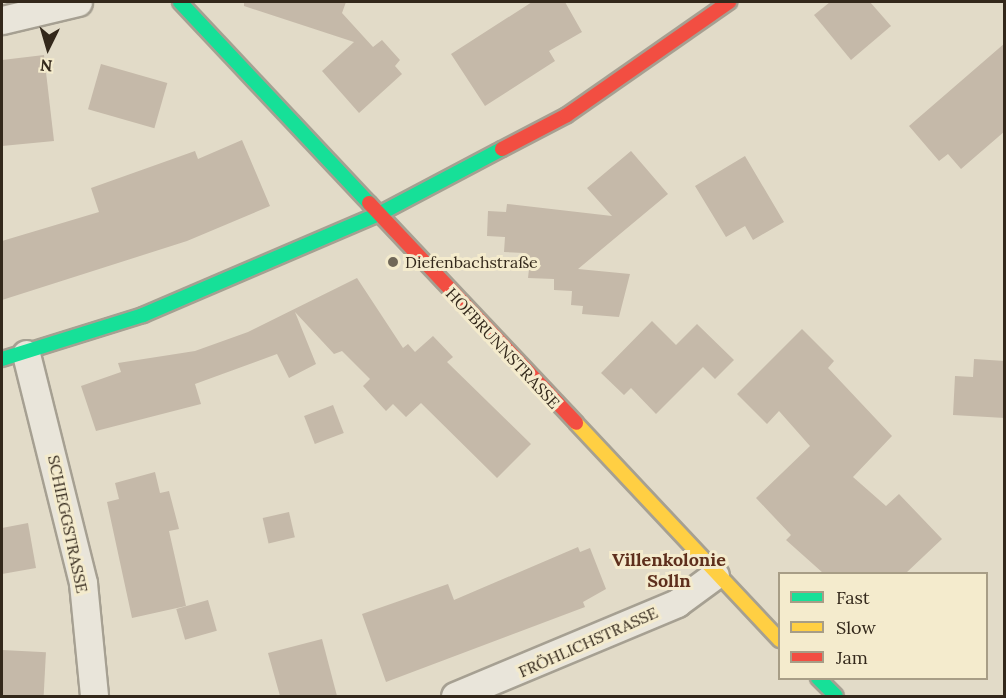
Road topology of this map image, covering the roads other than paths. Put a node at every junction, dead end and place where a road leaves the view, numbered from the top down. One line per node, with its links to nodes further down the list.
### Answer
1 (78, 2): 4 (street)
2 (180, 2): 5 (street, HOFBRUNNSTRASSE)
3 (729, 2): 5 (street)
4 (2, 20)
5 (379, 214): 6 (street); 7 (street, HOFBRUNNSTRASSE)
6 (14, 357): 10 (street, SCHIEGGSTRASSE)
7 (715, 575): 8 (street, HOFBRUNNSTRASSE); 11 (street, FRÖHLICHSTRASSE)
8 (778, 638)
9 (820, 680): 12 (street)
10 (94, 696)
11 (455, 696)
12 (836, 696)

